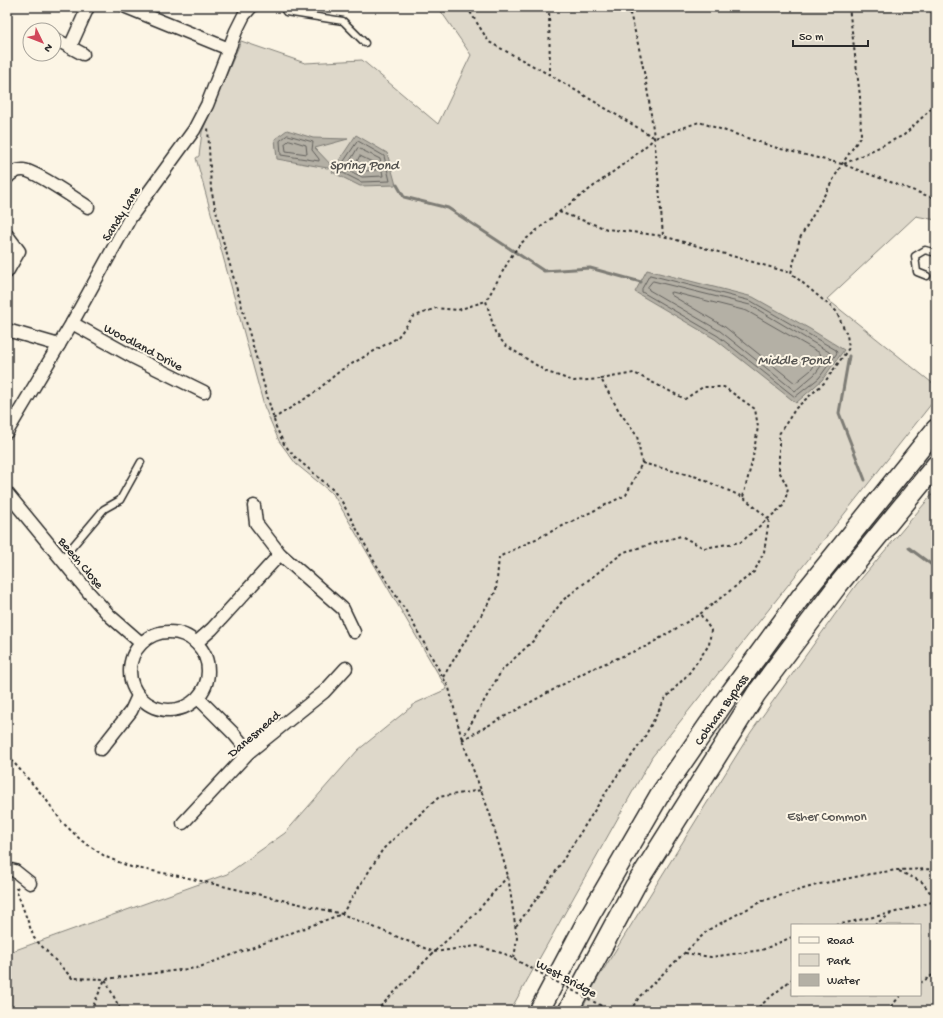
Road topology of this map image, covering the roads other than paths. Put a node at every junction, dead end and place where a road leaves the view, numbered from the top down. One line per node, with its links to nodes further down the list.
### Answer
1 (88, 7): 7 (street)
2 (126, 7): 8 (street)
3 (251, 7): 8 (street, Sandy Lane)
4 (283, 7): 6 (lane)
5 (62, 42): 7 (street)
6 (365, 43)
7 (70, 46): 9 (street)
8 (229, 49): 16 (street, Sandy Lane)
9 (83, 54)
10 (7, 178): 11 (street)
11 (88, 207)
12 (7, 235): 14 (street)
13 (936, 253): 15 (lane)
14 (7, 272)
15 (927, 276)
16 (72, 323): 18 (street, Sandy Lane); 19 (street, Woodland Drive)
17 (7, 330): 18 (street)
18 (59, 346): 21 (street, Sandy Lane)
19 (204, 392)
20 (936, 429): 39 (highway, Cobham Bypass)
21 (7, 432)
22 (141, 462): 27 (lane)
23 (936, 465): 40 (highway, Cobham Bypass)
24 (7, 493): 27 (street, Beech Close)
25 (254, 506): 26 (street)
26 (280, 554): 28 (street); 30 (street)
27 (62, 559): 29 (street, Beech Close)
28 (354, 632)
29 (141, 643): 30 (street); 32 (street)
30 (196, 643): 33 (street)
31 (346, 668): 35 (street, Danesmead)
32 (138, 696): 33 (street); 34 (street)
33 (198, 698): 35 (street)
34 (101, 748)
35 (249, 752): 36 (street, Danesmead)
36 (183, 823)
37 (7, 869): 38 (street)
38 (25, 875)
39 (539, 1011)
40 (568, 1011)

